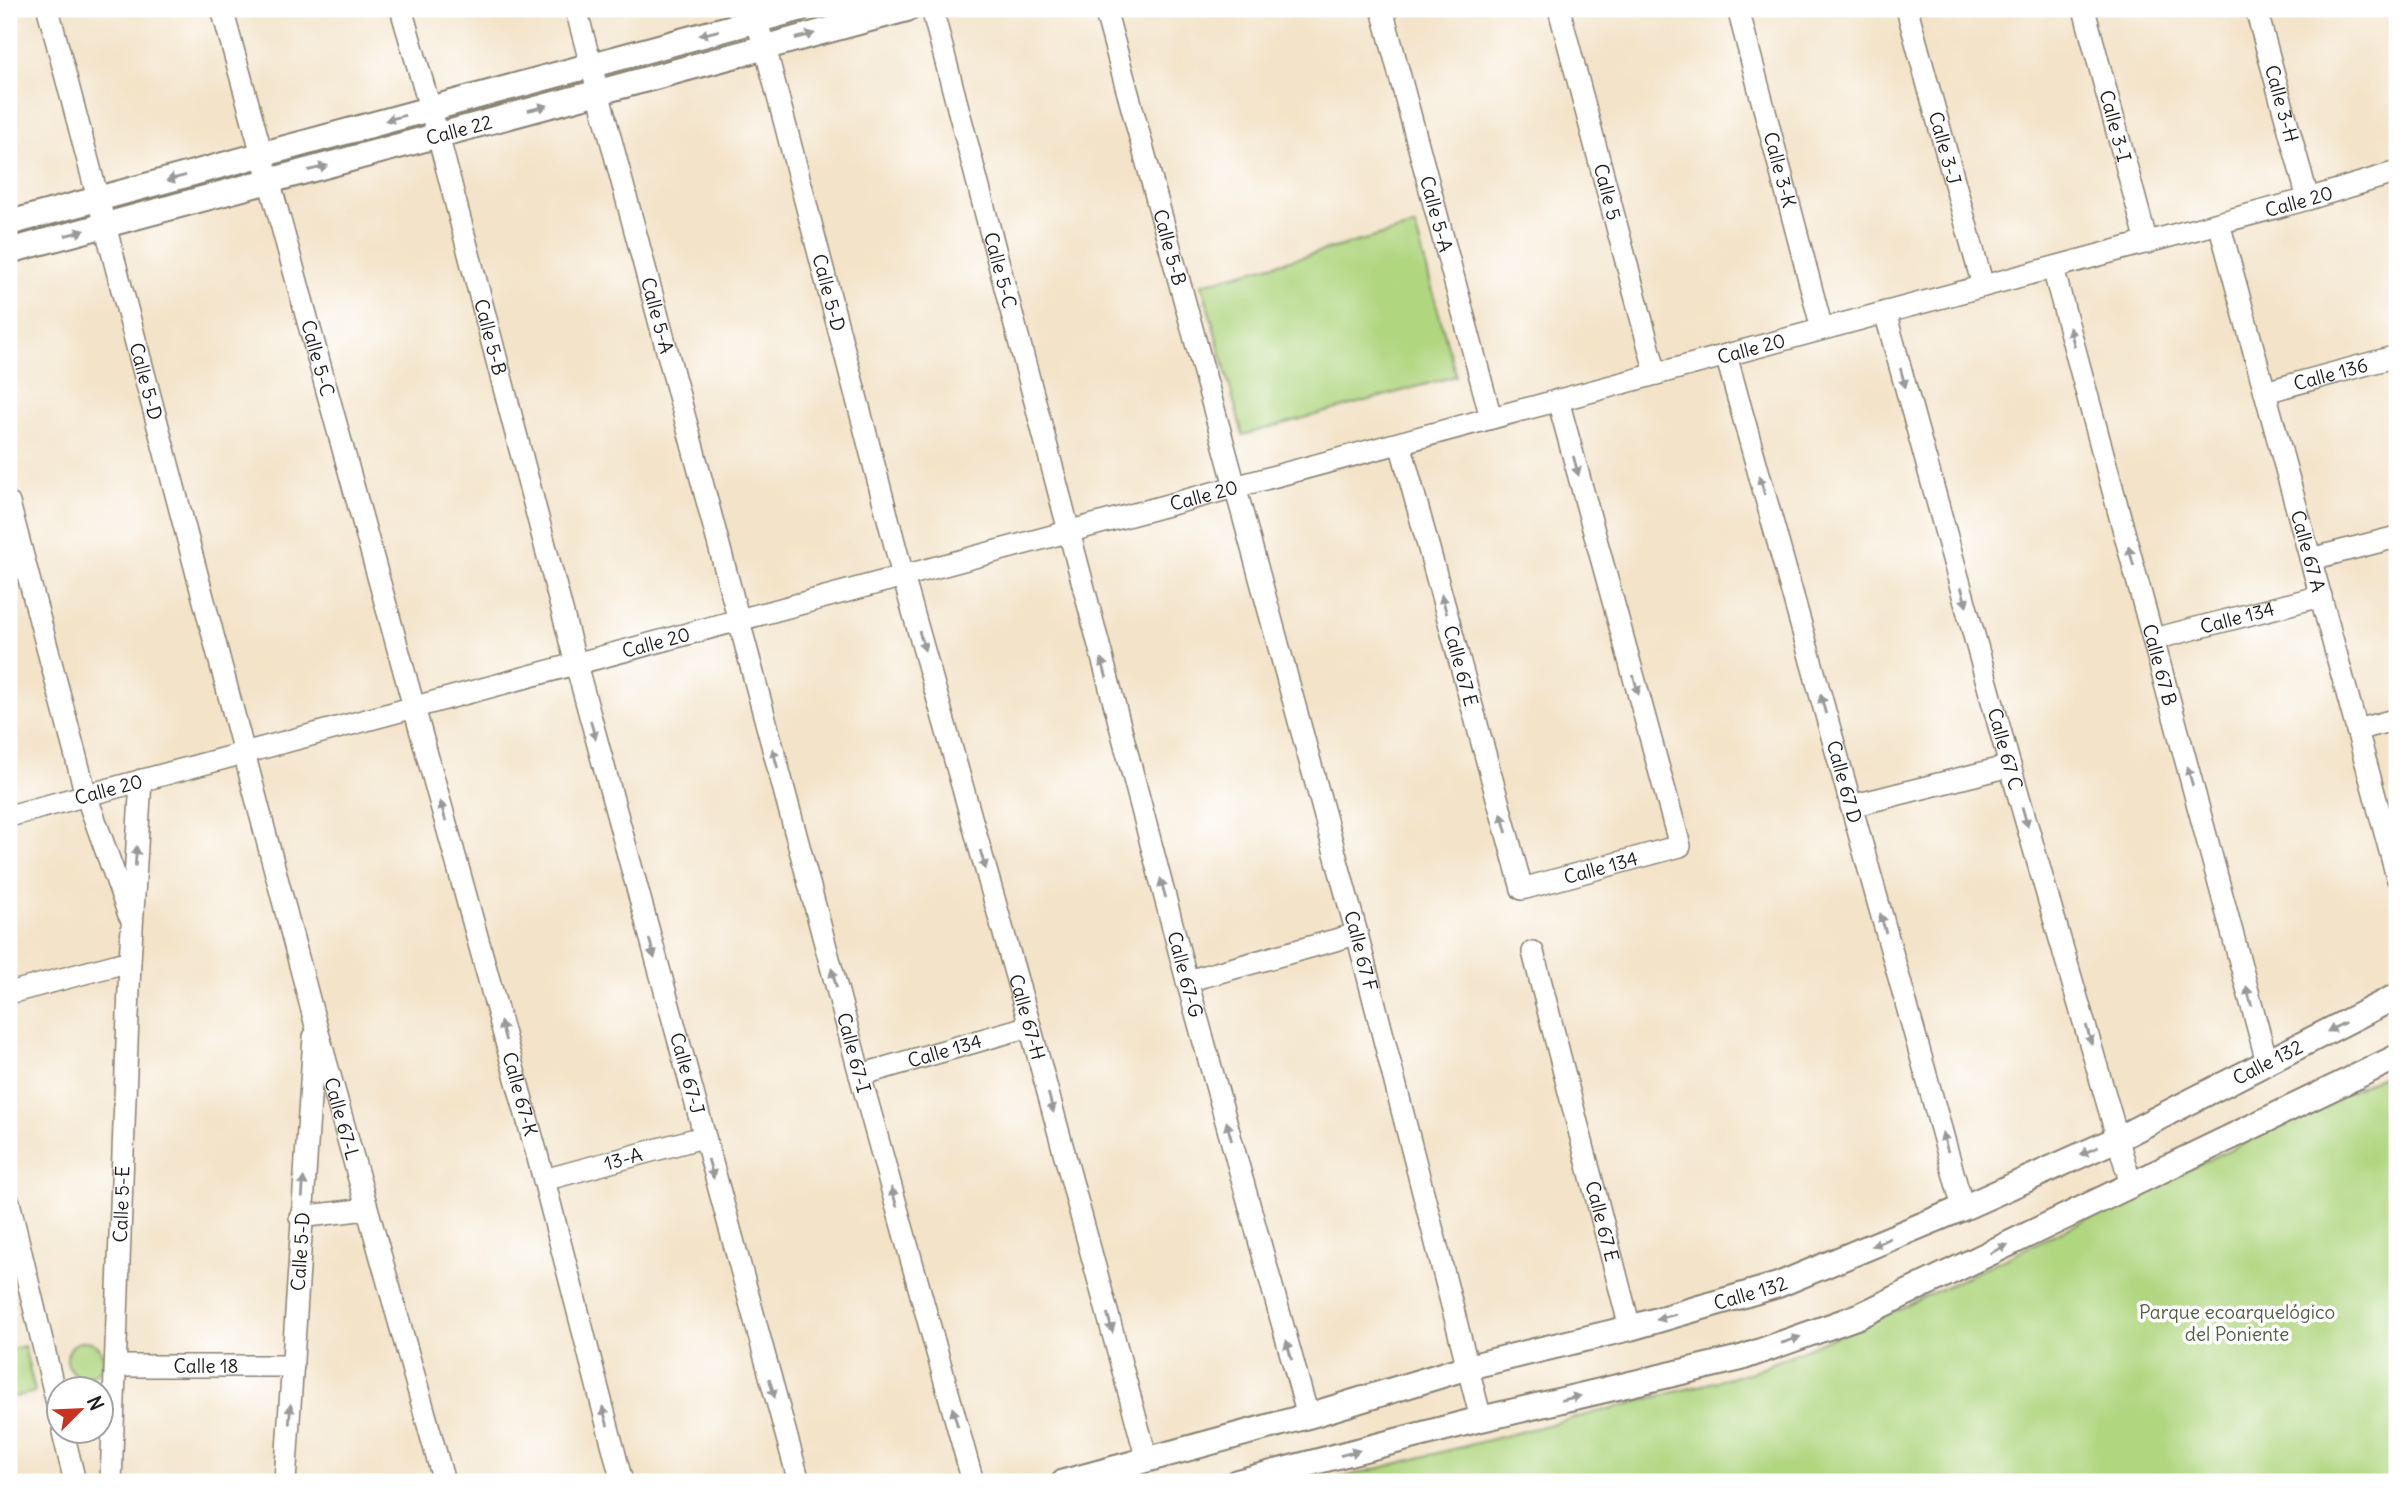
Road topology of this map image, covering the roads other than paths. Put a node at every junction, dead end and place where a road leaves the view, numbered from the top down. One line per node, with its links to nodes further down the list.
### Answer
1 (48, 9): 24 (street, Calle 5-D)
2 (222, 9): 21 (street, Calle 5-C)
3 (401, 9): 19 (street, Calle 5-B)
4 (576, 9): 17 (street, Calle 5-A)
5 (799, 9): 15 (street, Calle 22)
6 (907, 9): 16 (street, Calle 22, one-way to 6)
7 (932, 9): 44 (street, Calle 5-C)
8 (1105, 9): 42 (street, Calle 5-B)
9 (1382, 9): 40 (street, Calle 5-A)
10 (1559, 9): 37 (street, Calle 5)
11 (1738, 9): 34 (street, Calle 3-K)
12 (1908, 9): 32 (street, Calle 3-J)
13 (2084, 9): 29 (street, Calle 3-I)
14 (2256, 9): 25 (street, Calle 3-H)
15 (754, 15): 16 (street, Calle 5-D); 17 (street, Calle 22, one-way to 17)
16 (765, 47): 18 (street, Calle 22); 47 (street, Calle 5-D)
17 (592, 65): 18 (street, Calle 5-A); 19 (street, Calle 22)
18 (600, 92): 20 (street, Calle 22, one-way to 18); 49 (street, Calle 5-A)
19 (430, 109): 20 (street, Calle 5-B); 21 (street, Calle 22, one-way to 21)
20 (438, 135): 23 (street, Calle 22, one-way to 20); 51 (street, Calle 5-B)
21 (262, 155): 23 (street, Calle 5-C); 24 (street, Calle 22, one-way to 24)
22 (2397, 172): 25 (street, Calle 20)
23 (270, 180): 28 (street, Calle 22); 52 (street, Calle 5-C)
24 (99, 199): 26 (street, Calle 22); 28 (street, Calle 5-D)
25 (2308, 199): 27 (street, Calle 20)
26 (9, 223)
27 (2219, 223): 29 (street, Calle 20); 38 (street, Calle 67 A)
28 (106, 225): 30 (street, Calle 22, one-way to 28); 55 (street, Calle 5-D)
29 (2147, 243): 31 (street, Calle 20)
30 (9, 251)
31 (2053, 268): 32 (street, Calle 20); 50 (street, Calle 67 B, one-way to 31)
32 (1983, 286): 33 (street, Calle 20)
33 (1885, 312): 34 (street, Calle 20); 56 (street, Calle 67 C, one-way to 56)
34 (1822, 329): 35 (street, Calle 20)
35 (1726, 355): 37 (street, Calle 20); 59 (street, Calle 67 D, one-way to 35)
36 (2397, 356): 38 (street, Calle 136)
37 (1656, 374): 39 (street, Calle 20)
38 (2265, 392): 46 (street, Calle 67 A)
39 (1558, 400): 40 (street, Calle 20); 62 (street, Calle 134, one-way to 62)
40 (1491, 418): 41 (street, Calle 20)
41 (1400, 443): 42 (street, Calle 20); 62 (street, Calle 67 E, one-way to 41)
42 (1233, 487): 44 (street, Calle 20); 64 (street, Calle 67 F)
43 (9, 503): 58 (street, Calle 5-E)
44 (1069, 531): 47 (street, Calle 20); 67 (street, Calle 67-G, one-way to 44)
45 (2397, 537): 46 (street)
46 (2311, 559): 48 (street, Calle 67 A)
47 (903, 576): 49 (street, Calle 20); 71 (street, Calle 67-H, one-way to 71)
48 (2320, 596): 50 (street, Calle 134); 54 (street, Calle 67 A)
49 (739, 620): 51 (street, Calle 20); 74 (street, Calle 67-I, one-way to 49)
50 (2154, 639): 73 (street, Calle 67 B, one-way to 50)
51 (576, 664): 52 (street, Calle 20); 75 (street, Calle 67-J, one-way to 75)
52 (415, 707): 55 (street, Calle 20); 77 (street, Calle 67-K, one-way to 52)
53 (2397, 719): 54 (street)
54 (2357, 730): 61 (street, Calle 67 A)
55 (243, 753): 57 (street, Calle 20); 70 (street, Calle 67-L)
56 (2010, 766): 59 (street); 76 (street, Calle 67 C, one-way to 76)
57 (141, 780): 58 (street, Calle 20); 63 (street, Calle 5-E, one-way to 57)
58 (86, 795): 60 (street, Calle 20); 63 (street, Calle 5-E)
59 (1851, 806): 80 (street, Calle 67 D, one-way to 59)
60 (9, 816)
61 (2397, 877)
62 (1522, 889)
63 (132, 924): 66 (street, Calle 5-E)
64 (1357, 934): 67 (street); 86 (street, Calle 67 F)
65 (1533, 952): 83 (street, Calle 67 E)
66 (130, 961): 68 (street); 84 (street, Calle 5-E)
67 (1187, 981): 88 (street, Calle 67-G, one-way to 67)
68 (9, 993)
69 (2397, 996): 73 (street, Calle 132, one-way to 73)
70 (315, 1022): 81 (street, Calle 67-L); 82 (street, Calle 5-D, one-way to 70)
71 (1030, 1026): 74 (street, Calle 134); 91 (street, Calle 67-H, one-way to 91)
72 (2397, 1057): 78 (street)
73 (2267, 1062): 76 (street, Calle 132)
74 (860, 1075): 98 (street, Calle 67-I, one-way to 74)
75 (702, 1137): 77 (street, 13-A); 97 (street, Calle 67-J, one-way to 97)
76 (2119, 1138): 78 (street, Calle 67 C); 80 (street, Calle 132, one-way to 80)
77 (544, 1180): 96 (street, Calle 67-K, one-way to 77)
78 (2131, 1185): 89 (street, one-way to 78)
79 (9, 1202): 87 (street)
80 (1963, 1208): 83 (street, Calle 132, one-way to 83)
81 (367, 1209): 82 (street); 95 (street, Calle 67-L)
82 (300, 1217): 85 (street, Calle 5-D)
83 (1630, 1328): 86 (street, Calle 132)
84 (118, 1366): 85 (street, Calle 18); 93 (street, Calle 5-E)
85 (293, 1366): 94 (street, Calle 5-D, one-way to 85)
86 (1468, 1367): 88 (street, Calle 132); 89 (street, Calle 67 F)
87 (50, 1376)
88 (1308, 1416): 91 (street, Calle 132)
89 (1481, 1419): 100 (street, one-way to 89)
90 (66, 1446): 92 (street)
91 (1147, 1461): 99 (street, Calle 132)
92 (75, 1482)
93 (111, 1482)
94 (285, 1482)
95 (444, 1482)
96 (622, 1482)
97 (799, 1482)
98 (973, 1482)
99 (1064, 1482)
100 (1237, 1482)

